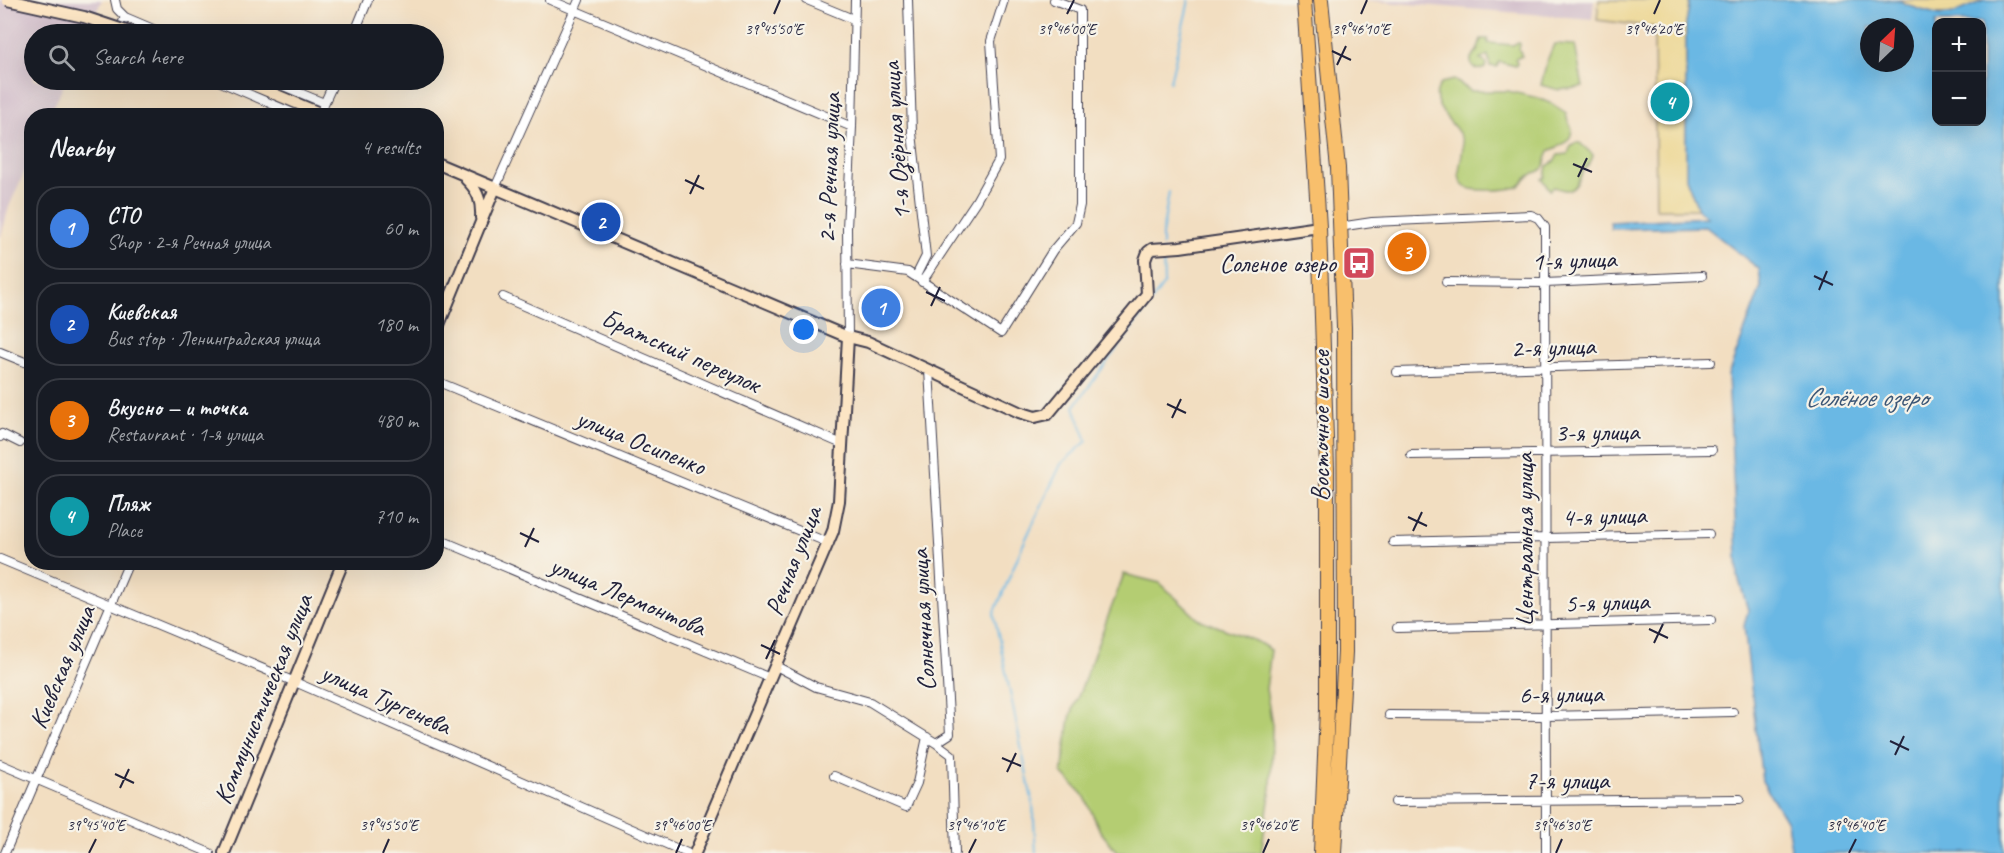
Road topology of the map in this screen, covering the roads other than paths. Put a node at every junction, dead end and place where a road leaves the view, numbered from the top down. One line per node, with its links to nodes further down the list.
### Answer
1 (7, 0): 16 (street, bridge)
2 (115, 0): 14 (street)
3 (368, 0): 19 (street)
4 (550, 0): 13 (street)
5 (579, 0): 13 (street)
6 (807, 0): 15 (street)
7 (855, 0): 15 (street, 2-я Речная улица)
8 (908, 0): 37 (street, 1-я Озёрная улица)
9 (1004, 0): 37 (street)
10 (1054, 0): 37 (street)
11 (1304, 0): 33 (highway, Восточное шоссе)
12 (1321, 0): 34 (highway, Восточное шоссе)
13 (574, 10): 28 (street); 31 (street)
14 (125, 17): 17 (street); 18 (street)
15 (854, 20): 28 (street, 2-я Речная улица)
16 (105, 24)
17 (122, 24)
18 (141, 24)
19 (358, 24)
20 (244, 90): 24 (street)
21 (261, 90): 25 (street)
22 (286, 90): 26 (street)
23 (331, 90): 27 (street)
24 (295, 108)
25 (297, 108)
26 (316, 108)
27 (324, 108)
28 (852, 127): 35 (street, 2-я Речная улица)
29 (444, 166): 30 (street)
30 (459, 172): 31 (street); 32 (street)
31 (495, 188): 32 (street); 42 (street)
32 (480, 226): 41 (street)
33 (1319, 227): 47 (street); 56 (highway, Восточное шоссе)
34 (1339, 227): 39 (street, Центральная улица); 57 (highway, Восточное шоссе)
35 (847, 264): 37 (street); 42 (street, 2-я Речная улица)
36 (1702, 276): 39 (street, 1-я улица)
37 (919, 279)
38 (1446, 282): 39 (street, 1-я улица)
39 (1545, 283): 46 (street, Центральная улица)
40 (503, 297): 52 (street, Братский переулок)
41 (444, 313)
42 (848, 337): 47 (street); 52 (street, Речная улица)
43 (0, 352): 44 (street)
44 (24, 362)
45 (1711, 362): 46 (street, 2-я улица)
46 (1545, 368): 48 (street, 2-я улица); 54 (street, Центральная улица)
47 (929, 370): 79 (street, Солнечная улица)
48 (1397, 372)
49 (444, 384): 62 (street, улица Осипенко)
50 (0, 437): 51 (street)
51 (20, 443)
52 (842, 444): 62 (street, Речная улица)
53 (1712, 450): 54 (street, 3-я улица)
54 (1545, 454): 55 (street, 3-я улица); 59 (street, Центральная улица)
55 (1411, 455)
56 (1327, 468): 57 (highway); 92 (highway, Восточное шоссе)
57 (1344, 505): 93 (highway, Восточное шоссе)
58 (1709, 534): 59 (street, 4-я улица)
59 (1545, 539): 61 (street, 4-я улица); 70 (street, Центральная улица)
60 (444, 541): 73 (street, улица Лермонтова)
61 (1393, 542)
62 (829, 543): 72 (street, Речная улица)
63 (0, 559): 64 (street, улица Тургенева)
64 (24, 569)
65 (27, 570): 68 (street, улица Тургенева)
66 (126, 570): 68 (street, Киевская улица)
67 (340, 570): 74 (street, Коммунистическая улица)
68 (111, 605): 74 (street, улица Тургенева); 82 (street, Киевская улица)
69 (1711, 620): 70 (street, 5-я улица)
70 (1545, 625): 71 (street, 5-я улица); 77 (street, Центральная улица)
71 (1396, 628)
72 (776, 666): 73 (street, Речная улица); 78 (street)
73 (770, 678): 90 (street, Речная улица)
74 (295, 682): 88 (street, Коммунистическая улица); 89 (street, улица Тургенева)
75 (1733, 712): 77 (street, 6-я улица)
76 (1389, 715): 77 (street, 6-я улица)
77 (1546, 716): 84 (street, Центральная улица)
78 (927, 737): 79 (street); 81 (street)
79 (936, 743): 91 (street)
80 (0, 764): 82 (street)
81 (834, 776)
82 (37, 780): 86 (street, Киевская улица); 87 (street)
83 (1740, 799): 84 (street, 7-я улица)
84 (1546, 801): 85 (street, 7-я улица); 94 (street, Центральная улица)
85 (1395, 802)
86 (5, 853)
87 (210, 853)
88 (224, 853)
89 (687, 853)
90 (695, 853)
91 (955, 853)
92 (1321, 853)
93 (1334, 853)
94 (1546, 853)

